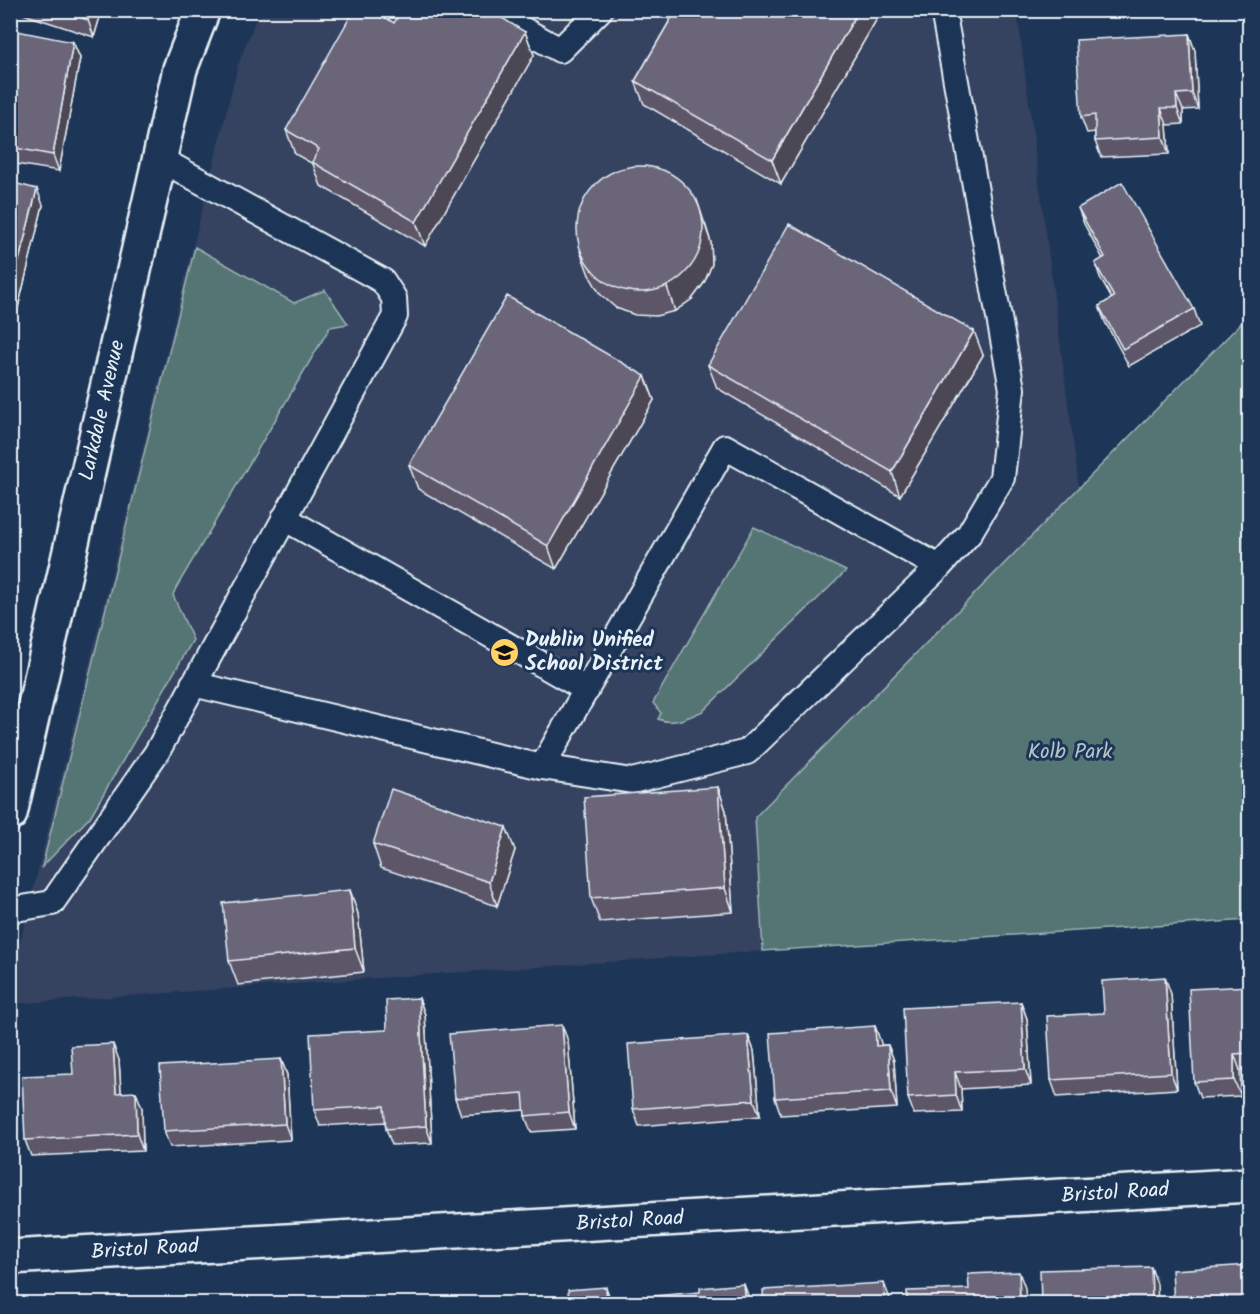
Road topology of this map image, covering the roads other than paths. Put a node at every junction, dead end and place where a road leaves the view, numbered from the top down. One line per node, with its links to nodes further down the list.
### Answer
1 (203, 10): 5 (street, Larkdale Avenue)
2 (488, 10): 3 (lane)
3 (600, 10)
4 (942, 10): 7 (lane)
5 (160, 159): 6 (lane); 11 (street, Larkdale Avenue)
6 (284, 518): 8 (lane); 9 (lane)
7 (939, 567): 9 (lane); 10 (lane)
8 (194, 684): 10 (lane); 12 (lane)
9 (587, 690): 10 (lane)
10 (542, 768)
11 (10, 814)
12 (10, 910)
13 (1250, 1185): 14 (street, Bristol Road)
14 (10, 1257)

